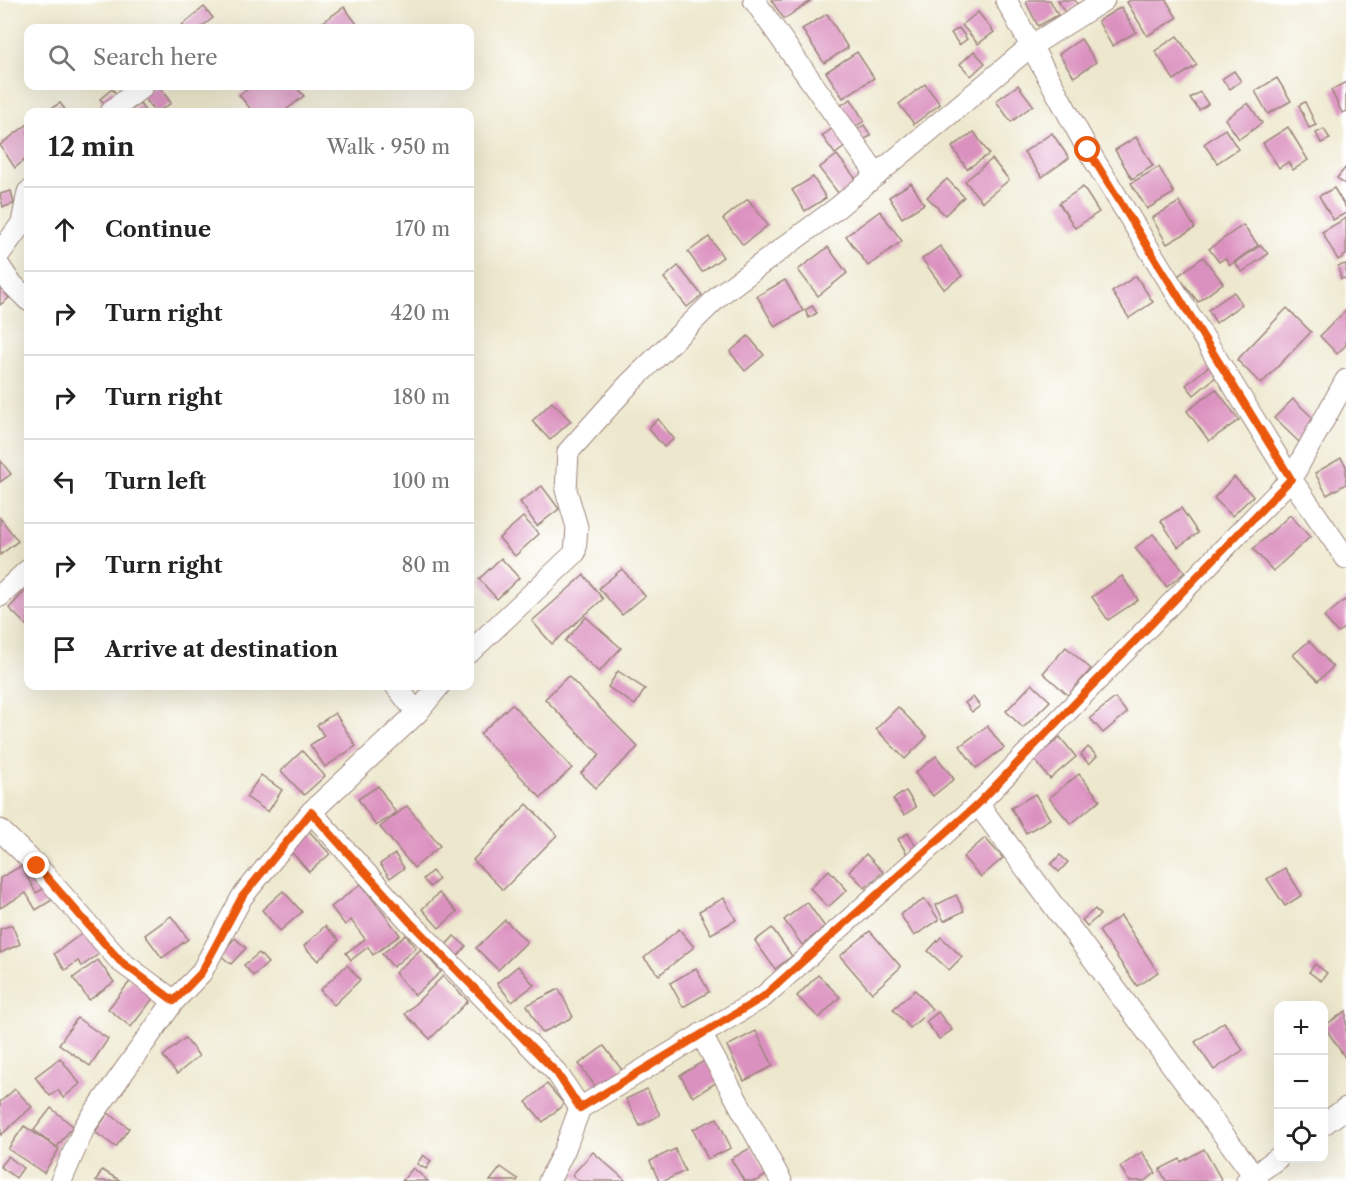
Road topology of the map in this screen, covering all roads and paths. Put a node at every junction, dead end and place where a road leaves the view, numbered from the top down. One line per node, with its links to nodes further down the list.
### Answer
1 (754, 0): 7 (street)
2 (1006, 0): 4 (street)
3 (1104, 0): 4 (street)
4 (1031, 46): 7 (street); 13 (street)
5 (138, 90): 6 (street)
6 (116, 108)
7 (877, 175): 17 (street)
8 (24, 213): 9 (street)
9 (0, 253)
10 (0, 267): 11 (street)
11 (24, 296)
12 (1346, 380): 13 (street)
13 (1291, 479): 14 (street); 21 (street)
14 (1346, 558)
15 (24, 574): 16 (street)
16 (0, 596)
17 (474, 648)
18 (399, 690): 20 (street)
19 (436, 690): 20 (street)
20 (417, 713): 22 (street)
21 (978, 804): 25 (street); 30 (street)
22 (311, 812): 24 (street); 26 (street)
23 (0, 830): 24 (street)
24 (174, 1001): 31 (street)
25 (701, 1034): 26 (street); 33 (street)
26 (580, 1108): 32 (street)
27 (1346, 1108): 28 (street)
28 (1328, 1121)
29 (1274, 1161): 30 (street)
30 (1253, 1179)
31 (61, 1181)
32 (549, 1181)
33 (781, 1181)

